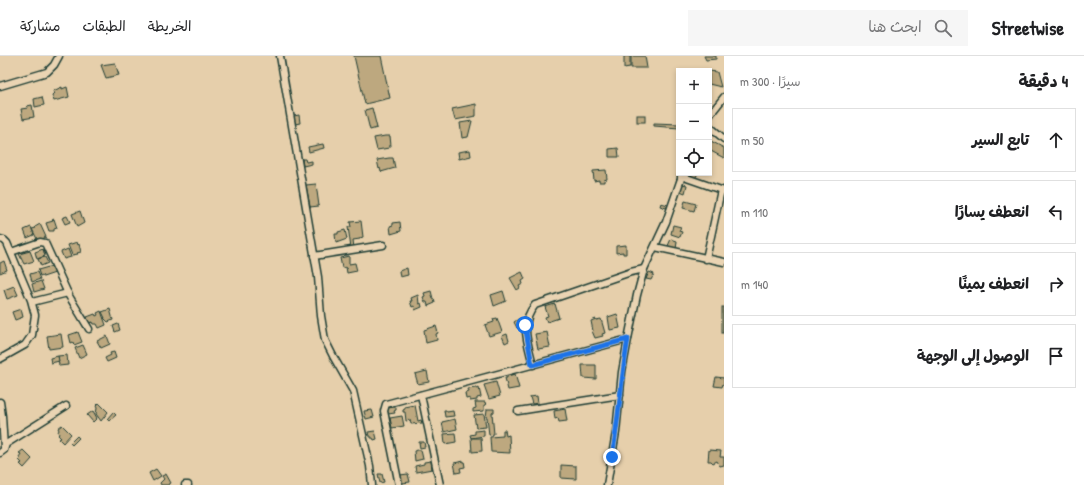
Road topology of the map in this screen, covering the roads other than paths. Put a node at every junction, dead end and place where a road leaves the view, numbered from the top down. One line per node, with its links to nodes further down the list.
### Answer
1 (59, 56): 4 (street)
2 (280, 56): 16 (street)
3 (0, 79): 4 (street)
4 (1, 86)
5 (724, 97): 6 (street)
6 (712, 112)
7 (712, 129): 8 (street)
8 (724, 139)
9 (682, 176): 14 (street)
10 (685, 176): 11 (street)
11 (722, 190): 17 (street)
12 (0, 239): 15 (street)
13 (383, 245): 16 (street)
14 (655, 247): 17 (street); 19 (street)
15 (11, 252): 20 (street); 21 (street)
16 (314, 256): 32 (street)
17 (706, 259): 18 (street)
18 (724, 262)
19 (644, 269): 23 (street); 25 (street)
20 (68, 293): 21 (street); 22 (street)
21 (32, 302): 24 (street)
22 (89, 329)
23 (628, 339): 25 (street); 27 (street)
24 (0, 359)
25 (532, 365): 26 (street)
26 (421, 395): 33 (street); 34 (street)
27 (620, 395): 30 (street); 35 (street)
28 (0, 402): 31 (street)
29 (66, 406): 31 (street)
30 (518, 411)
31 (2, 452)
32 (372, 485)
33 (399, 485)
34 (440, 485)
35 (607, 485)

